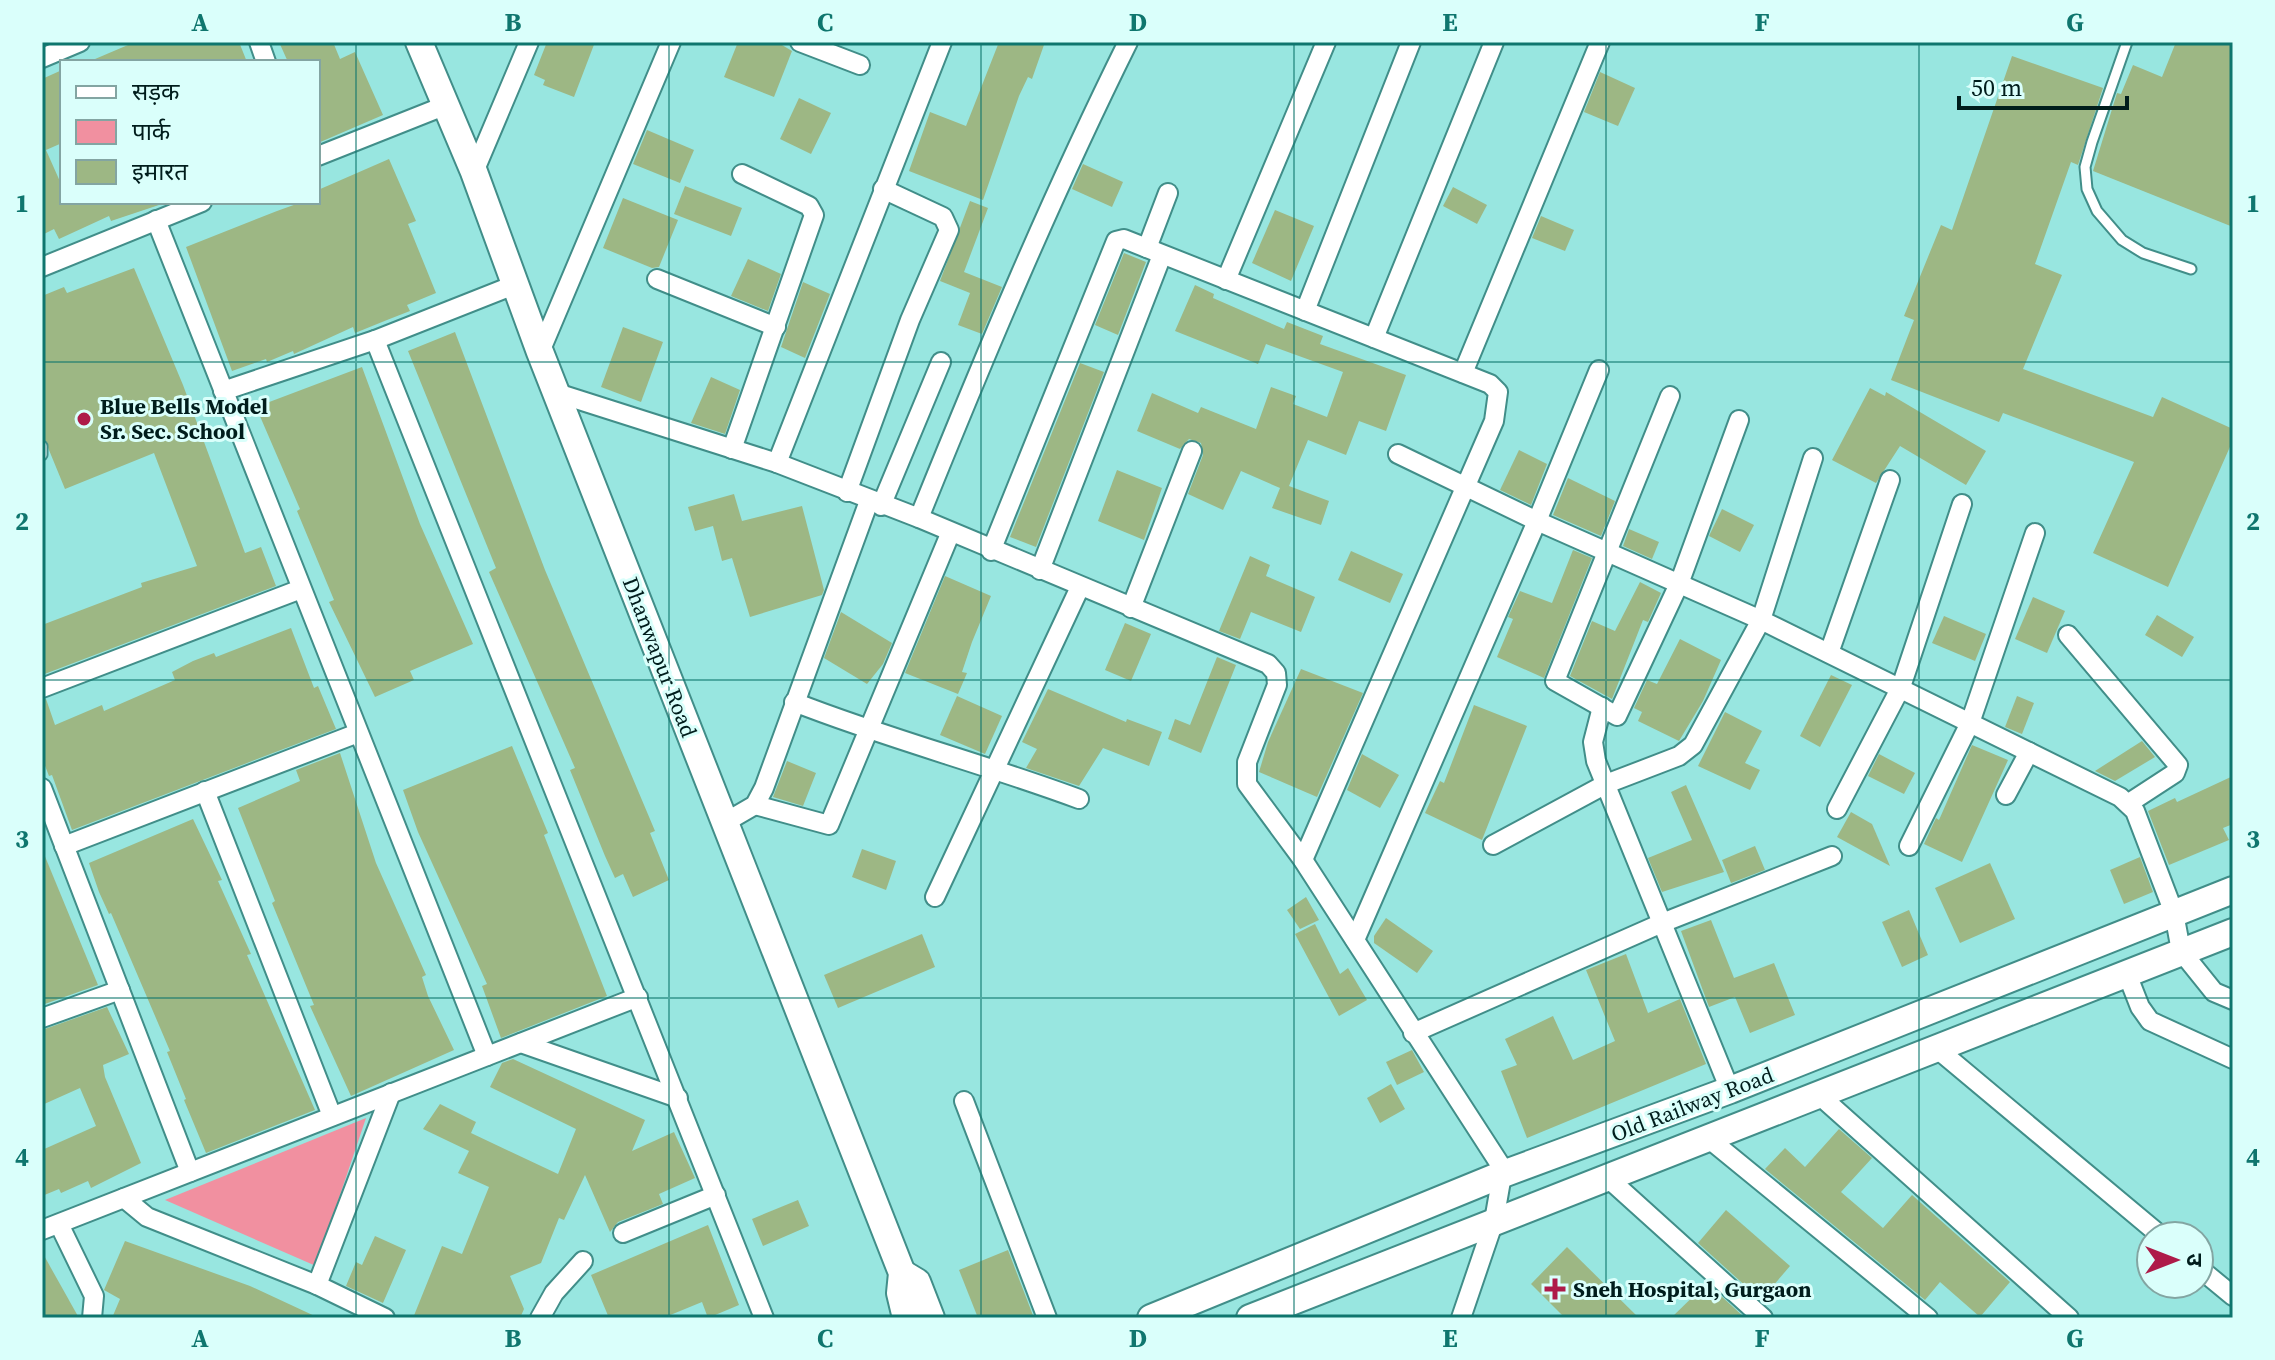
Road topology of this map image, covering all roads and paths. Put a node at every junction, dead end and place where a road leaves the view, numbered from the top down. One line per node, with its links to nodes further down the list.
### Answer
1 (80, 42): 13 (street)
2 (419, 42): 15 (main road, Dhanwapur Road)
3 (529, 42): 17 (street)
4 (671, 42): 33 (street)
5 (800, 42): 14 (street)
6 (942, 42): 19 (street)
7 (1128, 42): 53 (street)
8 (1411, 42): 29 (street)
9 (1494, 42): 31 (street)
10 (1600, 42): 36 (street)
11 (2127, 42): 25 (lane)
12 (1319, 44): 27 (street)
13 (42, 58)
14 (860, 65)
15 (444, 106): 16 (street); 17 (main road, Dhanwapur Road)
16 (320, 155)
17 (474, 172): 28 (main road, Dhanwapur Road)
18 (742, 174): 30 (street)
19 (883, 189): 47 (street); 50 (street)
20 (1168, 193): 23 (street)
21 (197, 204): 22 (street)
22 (156, 220): 24 (street); 37 (street)
23 (1155, 252): 27 (street); 57 (street); 59 (street)
24 (42, 267)
25 (2191, 269)
26 (657, 279): 30 (street)
27 (1226, 280): 29 (street)
28 (514, 285): 32 (street); 33 (main road, Dhanwapur Road)
29 (1305, 311): 31 (street)
30 (776, 327): 42 (street)
31 (1374, 338): 36 (street)
32 (375, 340): 37 (street); 99 (street)
33 (540, 352): 38 (main road, Dhanwapur Road)
34 (941, 362): 51 (street)
35 (1599, 370): 54 (street)
36 (1463, 373): 49 (street)
37 (223, 391): 62 (street)
38 (557, 393): 42 (street); 84 (main road, Dhanwapur Road)
39 (1670, 396): 58 (street)
40 (1739, 420): 60 (street)
41 (42, 446): 45 (lane)
42 (732, 449): 47 (street)
43 (1192, 451): 63 (street)
44 (1398, 454): 49 (street)
45 (42, 455)
46 (1813, 458): 64 (street)
47 (777, 463): 50 (street)
48 (1890, 480): 66 (street)
49 (1463, 486): 54 (street); 89 (street)
50 (847, 492): 51 (street)
51 (875, 504): 53 (street); 69 (street)
52 (1962, 504): 67 (street)
53 (919, 518): 56 (street)
54 (1537, 521): 58 (street); 95 (street)
55 (2035, 533): 71 (street)
56 (950, 534): 57 (street); 72 (street)
57 (991, 551): 59 (street)
58 (1608, 552): 60 (street); 70 (street)
59 (1040, 570): 61 (street)
60 (1679, 584): 64 (street); 70 (street)
61 (1080, 587): 63 (street); 75 (street)
62 (301, 589): 68 (street); 73 (street)
63 (1131, 608): 89 (street)
64 (1761, 620): 66 (street); 76 (street)
65 (2068, 635): 81 (street)
66 (1829, 653): 67 (street)
67 (1901, 687): 71 (street); 83 (street)
68 (42, 688)
69 (794, 702): 72 (street); 82 (street)
70 (1602, 707): 76 (street)
71 (1970, 723): 74 (street); 87 (street)
72 (870, 732): 75 (street); 82 (street)
73 (358, 733): 78 (street); 105 (street)
74 (2029, 752): 79 (street); 81 (street)
75 (997, 768): 80 (street); 91 (street)
76 (1606, 784): 85 (street); 93 (street)
77 (42, 788): 86 (street)
78 (205, 791): 86 (street); 112 (street)
79 (2006, 795)
80 (1079, 799)
81 (2129, 803): 92 (street)
82 (755, 805): 84 (street)
83 (1837, 809)
84 (724, 823): 124 (main road, Dhanwapur Road)
85 (1493, 845)
86 (64, 846): 98 (street)
87 (1909, 846)
88 (1832, 856): 93 (street)
89 (1303, 860): 95 (street)
90 (2233, 890): 92 (main road, Old Railway Road)
91 (935, 897)
92 (2174, 913): 96 (street); 107 (main road, Old Railway Road)
93 (1662, 923): 102 (street); 107 (street)
94 (2233, 932): 96 (main road, Old Railway Road)
95 (1355, 940): 102 (street)
96 (2181, 951): 97 (main road, Old Railway Road); 100 (street)
97 (2127, 974): 104 (main road, Old Railway Road); 106 (street)
98 (120, 990): 101 (street); 114 (street)
99 (638, 997): 103 (street); 110 (street)
100 (2233, 1000)
101 (42, 1018)
102 (1413, 1033): 115 (street)
103 (521, 1043): 105 (street); 110 (street)
104 (1935, 1047): 109 (main road, Old Railway Road); 119 (street)
105 (487, 1056): 108 (street)
106 (2233, 1059)
107 (1730, 1090): 115 (main road, Old Railway Road)
108 (391, 1093): 112 (street); 126 (street)
109 (1818, 1094): 113 (main road, Old Railway Road); 140 (street)
110 (678, 1098): 117 (street)
111 (964, 1101): 134 (street)
112 (332, 1116): 114 (street)
113 (1708, 1138): 116 (main road, Old Railway Road); 139 (street)
114 (190, 1172): 118 (street)
115 (1503, 1174): 120 (street); 135 (main road, Old Railway Road)
116 (1609, 1179): 120 (main road, Old Railway Road); 138 (street)
117 (716, 1195): 122 (street); 131 (street)
118 (124, 1198): 121 (street); 126 (street)
119 (2142, 1220)
120 (1494, 1221): 136 (main road, Old Railway Road); 137 (street)
121 (50, 1227): 128 (street)
122 (623, 1233)
123 (583, 1261): 130 (street)
124 (902, 1273): 132 (main road, Dhanwapur Road); 133 (main road, Dhanwapur Road)
125 (2215, 1281): 127 (street)
126 (317, 1285): 129 (street)
127 (2233, 1296)
128 (92, 1318)
129 (385, 1318)
130 (540, 1318)
131 (764, 1318)
132 (906, 1318)
133 (931, 1318)
134 (1047, 1318)
135 (1151, 1318)
136 (1250, 1318)
137 (1461, 1318)
138 (1763, 1318)
139 (1928, 1318)
140 (2069, 1318)

